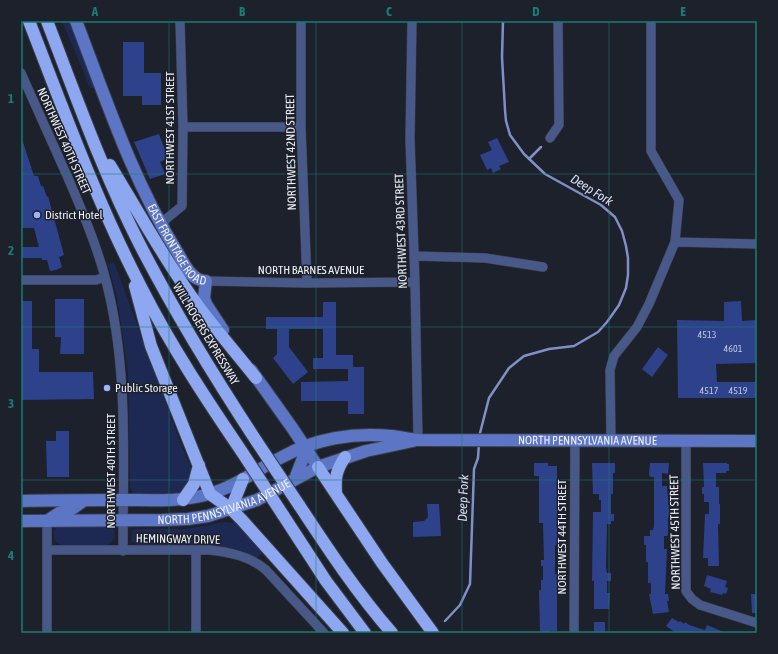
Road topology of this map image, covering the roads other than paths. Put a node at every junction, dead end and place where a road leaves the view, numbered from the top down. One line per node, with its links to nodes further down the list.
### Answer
1 (29, 21): 18 (highway)
2 (47, 21): 12 (highway, WILL ROGERS EXPRESSWAY)
3 (76, 21): 14 (main road, EAST FRONTAGE ROAD)
4 (180, 21): 10 (street, NORTHWEST 41ST STREET)
5 (301, 21): 11 (street, NORTHWEST 42ND STREET)
6 (412, 21): 17 (street, NORTHWEST 43RD STREET)
7 (558, 21): 13 (street)
8 (651, 21): 15 (street)
9 (21, 73): 20 (street, NORTHWEST 40TH STREET)
10 (183, 127): 11 (street); 14 (street, NORTHWEST 41ST STREET)
11 (301, 127): 24 (street, NORTHWEST 42ND STREET)
12 (89, 130): 25 (highway); 59 (highway, WILL ROGERS EXPRESSWAY, bridge)
13 (550, 138)
14 (160, 224): 22 (main road, EAST FRONTAGE ROAD)
15 (675, 242): 16 (street); 30 (street)
16 (757, 244)
17 (415, 256): 19 (street); 23 (street, NORTHWEST 43RD STREET)
18 (127, 260): 35 (highway); 58 (highway, bridge)
19 (543, 267)
20 (105, 278): 21 (street); 41 (street, NORTHWEST 40TH STREET)
21 (21, 280)
22 (206, 281): 24 (street, NORTH BARNES AVENUE); 25 (main road, EAST FRONTAGE ROAD)
23 (415, 282): 24 (street, NORTH BARNES AVENUE); 27 (street, NORTHWEST 43RD STREET)
24 (307, 283)
25 (256, 378): 26 (main road, EAST FRONTAGE ROAD)
26 (293, 428): 28 (main road); 33 (main road, EAST FRONTAGE ROAD)
27 (418, 440): 28 (main road, NORTH PENNSYLVANIA AVENUE); 29 (main road, NORTH PENNSYLVANIA AVENUE); 34 (main road, NORTH PENNSYLVANIA AVENUE)
28 (323, 441): 33 (main road, NORTH PENNSYLVANIA AVENUE)
29 (575, 441): 30 (main road, NORTH PENNSYLVANIA AVENUE); 61 (street, NORTHWEST 44TH STREET)
30 (611, 441): 31 (main road, NORTH PENNSYLVANIA AVENUE)
31 (686, 441): 32 (main road, NORTH PENNSYLVANIA AVENUE); 53 (street, NORTHWEST 45TH STREET)
32 (757, 441)
33 (304, 446): 36 (main road, EAST FRONTAGE ROAD); 37 (main road, NORTH PENNSYLVANIA AVENUE); 38 (main road)
34 (345, 457): 36 (main road, NORTH PENNSYLVANIA AVENUE); 40 (highway)
35 (199, 465): 39 (highway); 42 (highway)
36 (318, 467): 38 (main road, NORTH PENNSYLVANIA AVENUE); 40 (highway)
37 (243, 479): 39 (main road, NORTH PENNSYLVANIA AVENUE); 46 (highway)
38 (295, 479): 46 (main road, NORTH PENNSYLVANIA AVENUE)
39 (210, 494): 42 (main road, NORTH PENNSYLVANIA AVENUE); 46 (highway)
40 (336, 494): 60 (highway)
41 (123, 500): 42 (main road, NORTH PENNSYLVANIA AVENUE); 44 (main road, NORTH PENNSYLVANIA AVENUE); 47 (street, NORTHWEST 40TH STREET)
42 (183, 500)
43 (27, 501): 44 (main road, NORTH PENNSYLVANIA AVENUE); 45 (main road)
44 (83, 501): 49 (main road)
45 (21, 506)
46 (232, 510): 47 (main road, NORTH PENNSYLVANIA AVENUE); 57 (highway)
47 (123, 520): 49 (main road, NORTH PENNSYLVANIA AVENUE); 52 (street, NORTHWEST 40TH STREET)
48 (21, 521): 49 (main road, NORTH PENNSYLVANIA AVENUE)
49 (47, 521): 50 (street)
50 (47, 550): 52 (street, HEMINGWAY DRIVE); 54 (street)
51 (196, 550): 52 (street, HEMINGWAY DRIVE); 55 (street); 56 (street, HEMINGWAY DRIVE)
52 (123, 551)
53 (757, 622)
54 (47, 633)
55 (196, 633)
56 (324, 633)
57 (343, 633)
58 (365, 633)
59 (392, 633)
60 (433, 633)
61 (574, 633)

